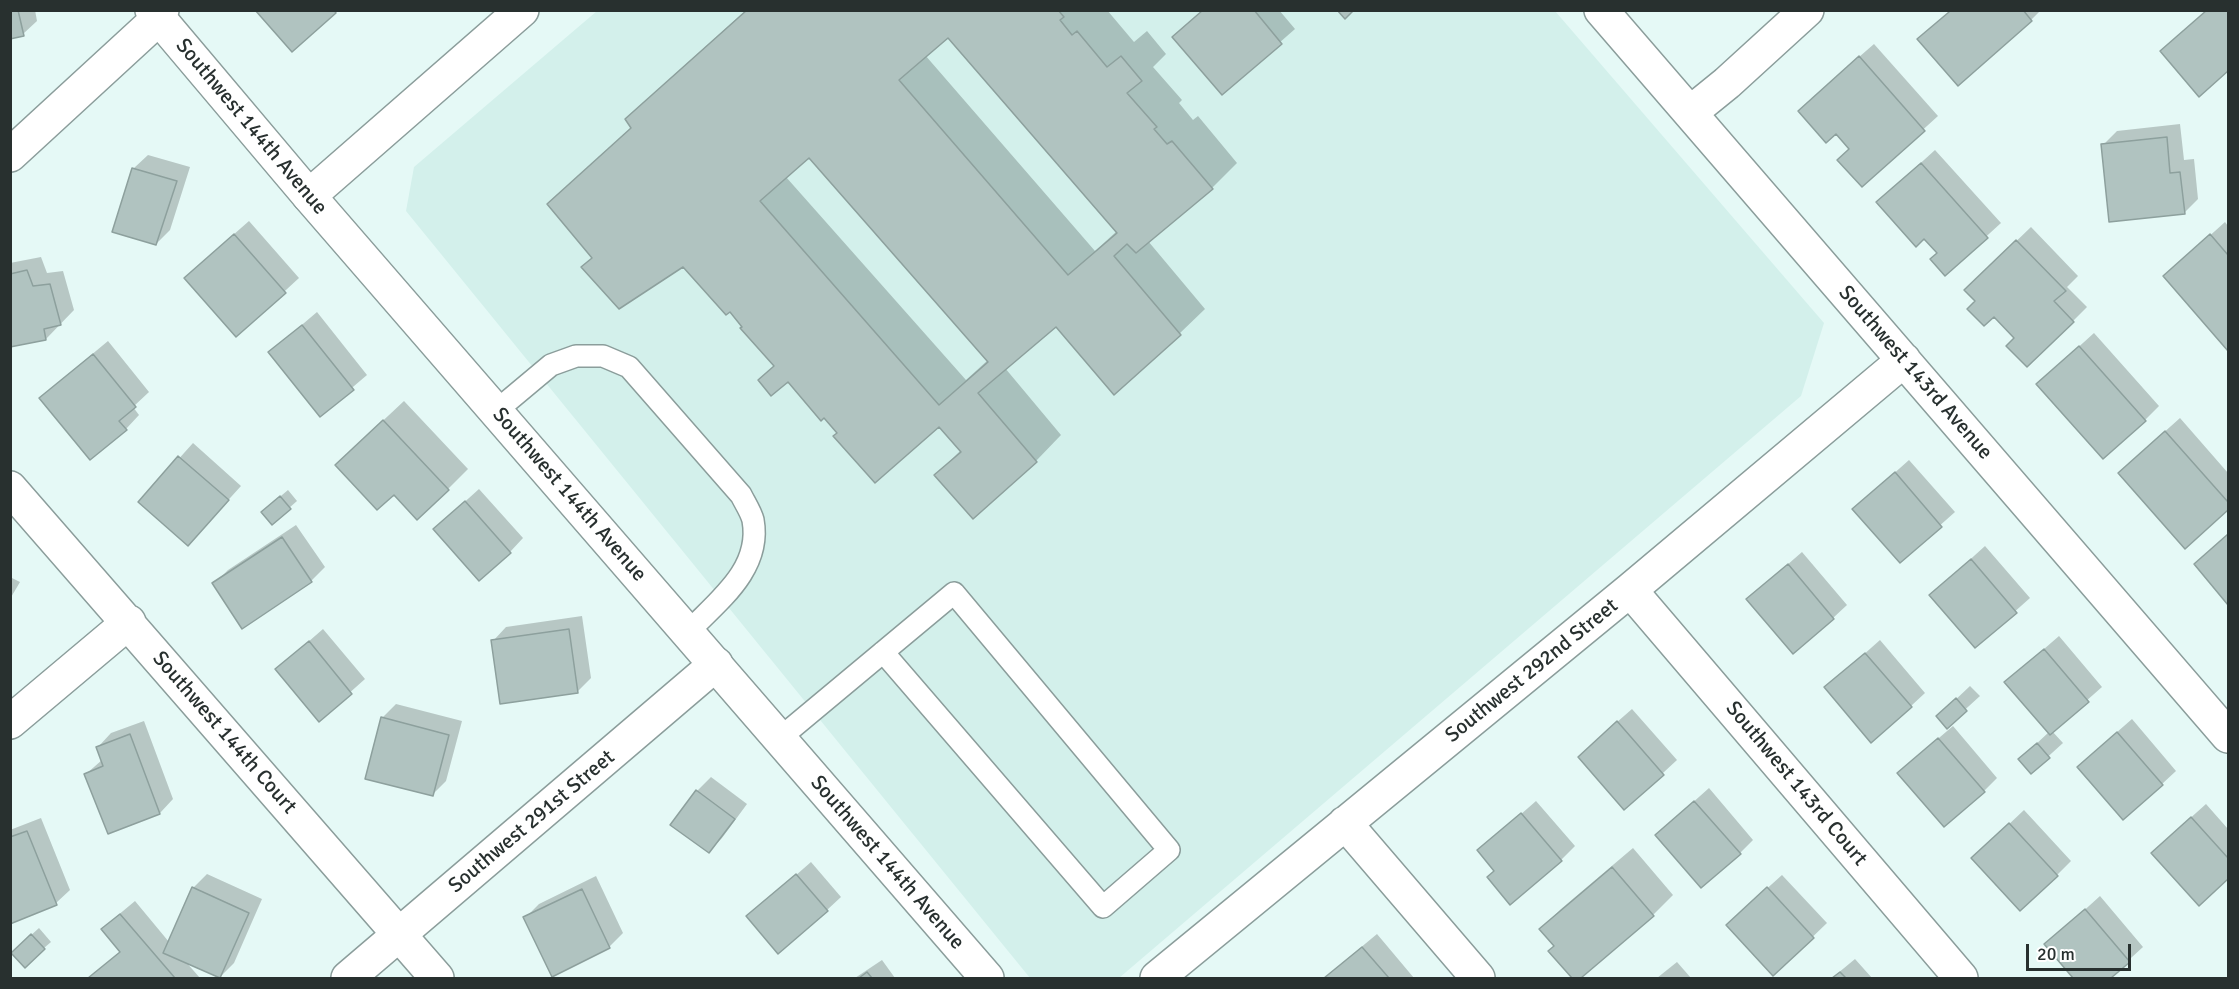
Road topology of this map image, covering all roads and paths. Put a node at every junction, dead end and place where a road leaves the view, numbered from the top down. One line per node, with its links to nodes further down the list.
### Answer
1 (522, 10): 7 (street)
2 (1601, 10): 5 (street, Southwest 143rd Avenue)
3 (1807, 10): 5 (street)
4 (158, 13): 6 (street); 7 (street, Southwest 144th Avenue)
5 (1690, 113): 8 (street, Southwest 143rd Avenue)
6 (10, 154)
7 (309, 196): 9 (street, Southwest 144th Avenue)
8 (1904, 360): 11 (street, Southwest 292nd Street); 17 (street, Southwest 143rd Avenue)
9 (496, 411): 13 (street, Southwest 144th Avenue); 13 (lane)
10 (10, 488): 12 (street, Southwest 144th Court)
11 (1630, 590): 19 (street, Southwest 292nd Street); 26 (street, Southwest 143rd Court)
12 (129, 622): 16 (street); 20 (street, Southwest 144th Court)
13 (688, 632): 15 (street, Southwest 144th Avenue)
14 (883, 652): 14 (lane); 18 (lane)
15 (716, 664): 18 (street, Southwest 144th Avenue); 20 (street, Southwest 291st Street)
16 (10, 722)
17 (2229, 736)
18 (780, 738): 23 (street, Southwest 144th Avenue)
19 (1345, 823): 24 (street, Southwest 292nd Street); 25 (street)
20 (399, 935): 21 (street, Southwest 291st Street); 22 (street, Southwest 144th Court)
21 (348, 978)
22 (437, 978)
23 (987, 978)
24 (1157, 978)
25 (1478, 978)
26 (1961, 978)

